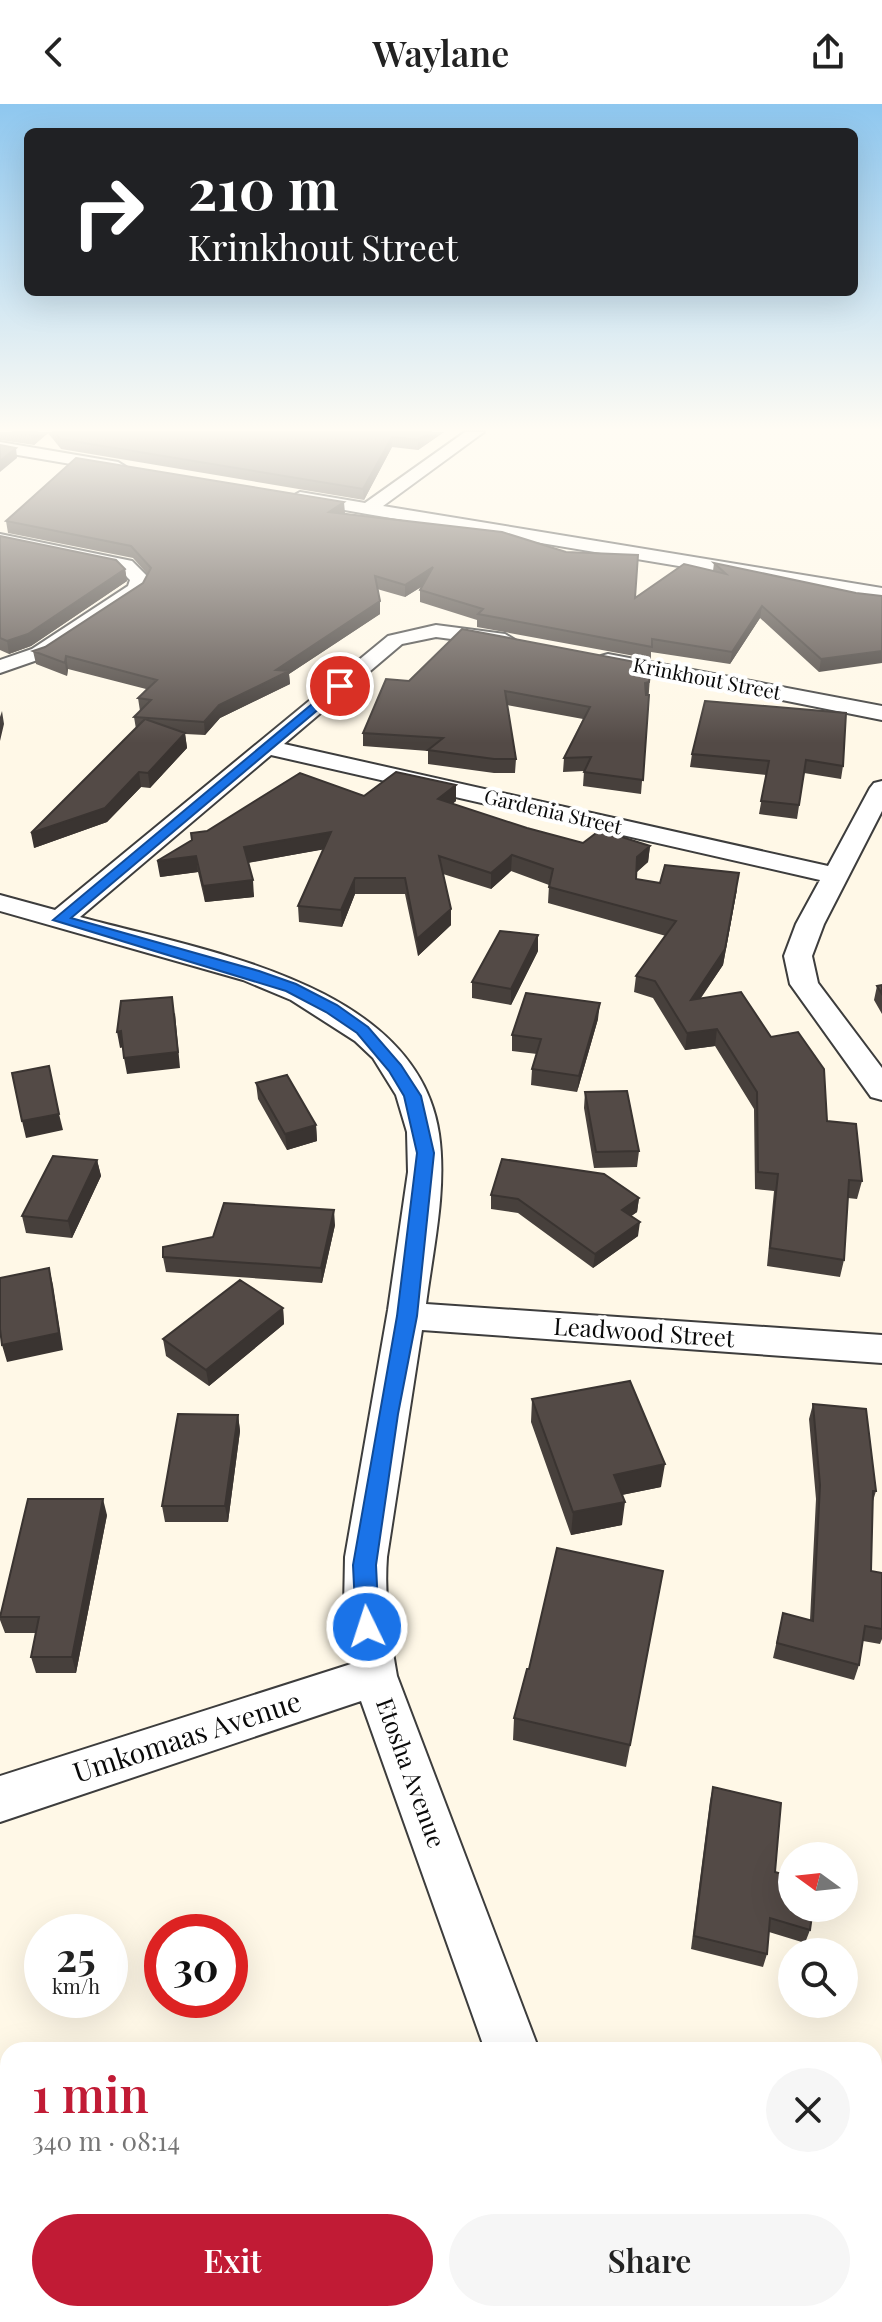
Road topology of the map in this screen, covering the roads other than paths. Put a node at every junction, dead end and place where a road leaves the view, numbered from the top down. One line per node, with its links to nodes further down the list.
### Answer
1 (528, 536): 3 (street)
2 (0, 539): 6 (street)
3 (882, 594)
4 (520, 643): 8 (street)
5 (582, 655): 7 (street, Krinkhout Street)
6 (0, 667)
7 (882, 713)
8 (269, 748): 10 (street, Gardenia Street); 12 (street)
9 (882, 788): 10 (street)
10 (837, 876): 13 (street)
11 (0, 903): 12 (street, Etosha Avenue)
12 (60, 920): 14 (street, Etosha Avenue)
13 (882, 1090)
14 (407, 1316): 15 (street, Leadwood Street); 16 (street, Etosha Avenue)
15 (882, 1349)
16 (375, 1676): 17 (street, Umkomaas Avenue); 18 (street, Etosha Avenue)
17 (0, 1799)
18 (509, 2042)

